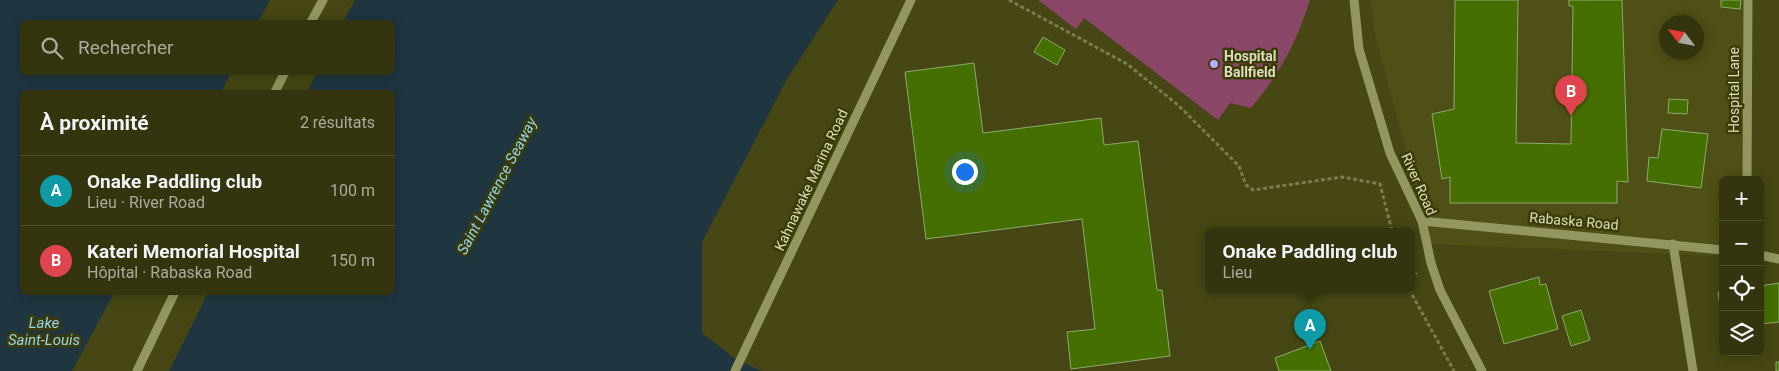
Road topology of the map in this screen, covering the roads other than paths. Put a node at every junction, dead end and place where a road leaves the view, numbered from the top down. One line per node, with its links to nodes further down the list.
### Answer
1 (323, 0): 5 (street)
2 (910, 0): 16 (street, Kahnawake Marina Road)
3 (1354, 0): 9 (street, River Road)
4 (1748, 0): 8 (street, Hospital Lane)
5 (312, 20)
6 (284, 75): 7 (street)
7 (276, 90)
8 (1747, 176)
9 (1422, 221): 10 (street, Rabaska Road); 17 (street, River Road)
10 (1673, 244): 11 (street, Rabaska Road); 18 (street)
11 (1719, 250)
12 (1764, 256): 13 (street)
13 (1779, 259)
14 (174, 295): 15 (street)
15 (137, 371)
16 (735, 371)
17 (1482, 371)
18 (1693, 371)

